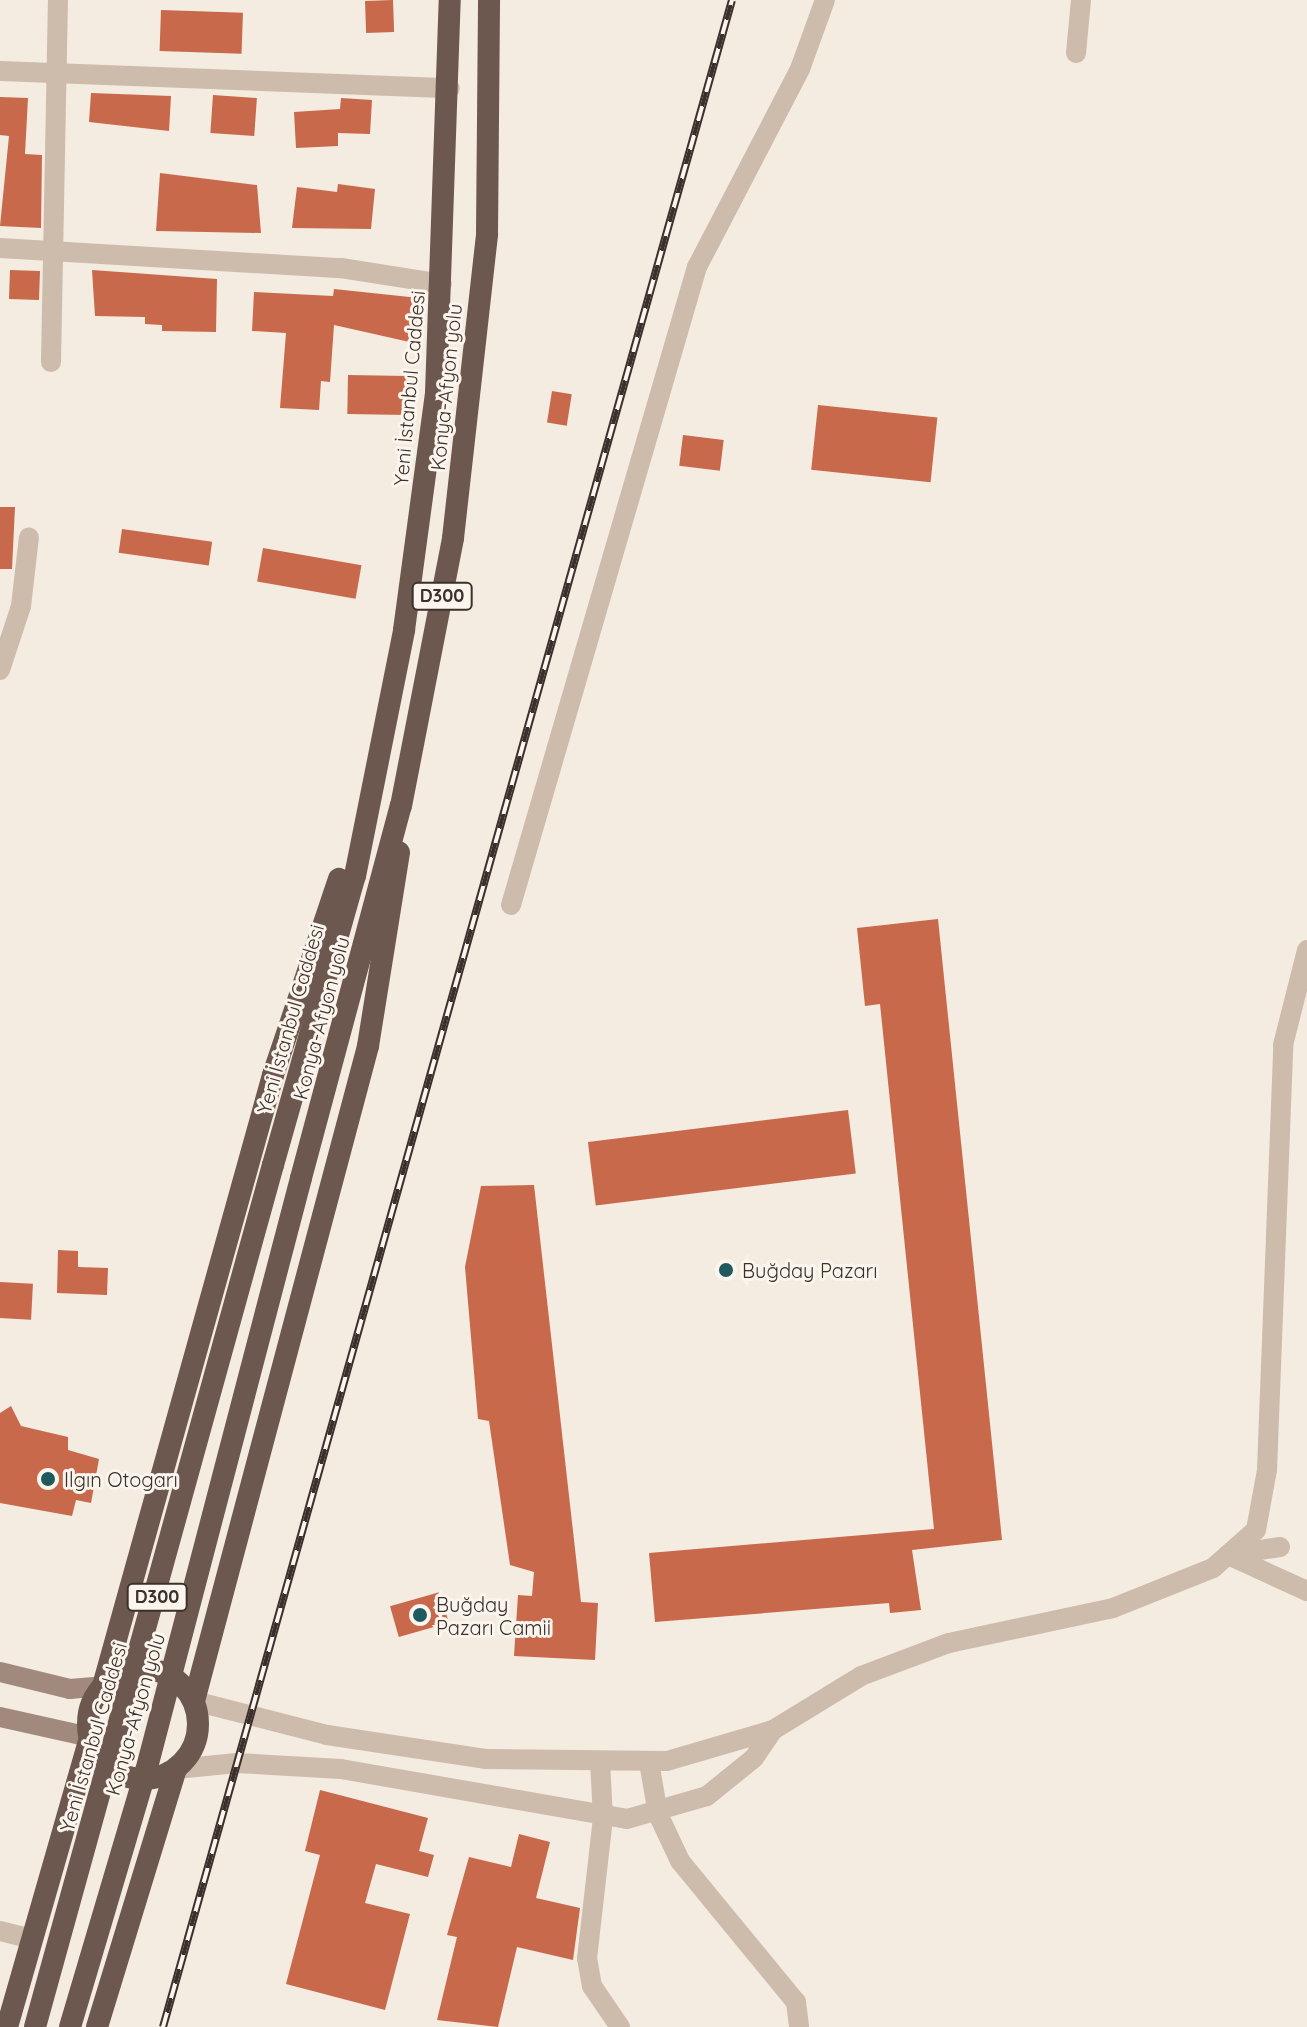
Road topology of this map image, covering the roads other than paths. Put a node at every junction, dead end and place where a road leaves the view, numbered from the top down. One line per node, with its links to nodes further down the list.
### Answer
1 (58, 0): 8 (street)
2 (450, 0): 9 (highway, Yeni İstanbul Caddesi / D300)
3 (489, 0): 16 (highway, Konya-Afyon yolu / D300)
4 (825, 0): 18 (street)
5 (1081, 0): 6 (street)
6 (1076, 53)
7 (0, 71): 8 (street)
8 (59, 71): 9 (street); 11 (street)
9 (450, 88): 12 (highway, Yeni İstanbul Caddesi / D300)
10 (0, 248): 11 (street)
11 (58, 252): 12 (street); 13 (street)
12 (442, 284): 17 (highway, Yeni İstanbul Caddesi / D300)
13 (51, 362)
14 (29, 537): 15 (street)
15 (0, 670)
16 (401, 806): 25 (highway); 38 (highway, Konya-Afyon yolu / D300, bridge)
17 (357, 852): 24 (highway); 37 (highway, Yeni İstanbul Caddesi / D300, bridge)
18 (511, 905)
19 (1307, 950): 21 (street)
20 (1280, 1547): 21 (street)
21 (1228, 1555): 22 (street); 27 (street)
22 (1307, 1591)
23 (0, 1672): 24 (main road)
24 (103, 1686): 25 (highway); 28 (highway)
25 (194, 1701): 29 (street); 31 (highway)
26 (0, 1717): 28 (main road)
27 (773, 1730): 30 (street); 32 (street)
28 (90, 1737): 31 (highway); 35 (highway)
29 (600, 1762): 30 (street); 33 (street)
30 (649, 1762): 32 (street)
31 (176, 1769): 33 (street); 39 (highway)
32 (658, 1814): 33 (street); 41 (street)
33 (603, 1818): 40 (street)
34 (0, 1931): 35 (street)
35 (31, 1939): 36 (highway)
36 (7, 2027)
37 (35, 2027)
38 (70, 2027)
39 (97, 2027)
40 (620, 2027)
41 (799, 2027)

